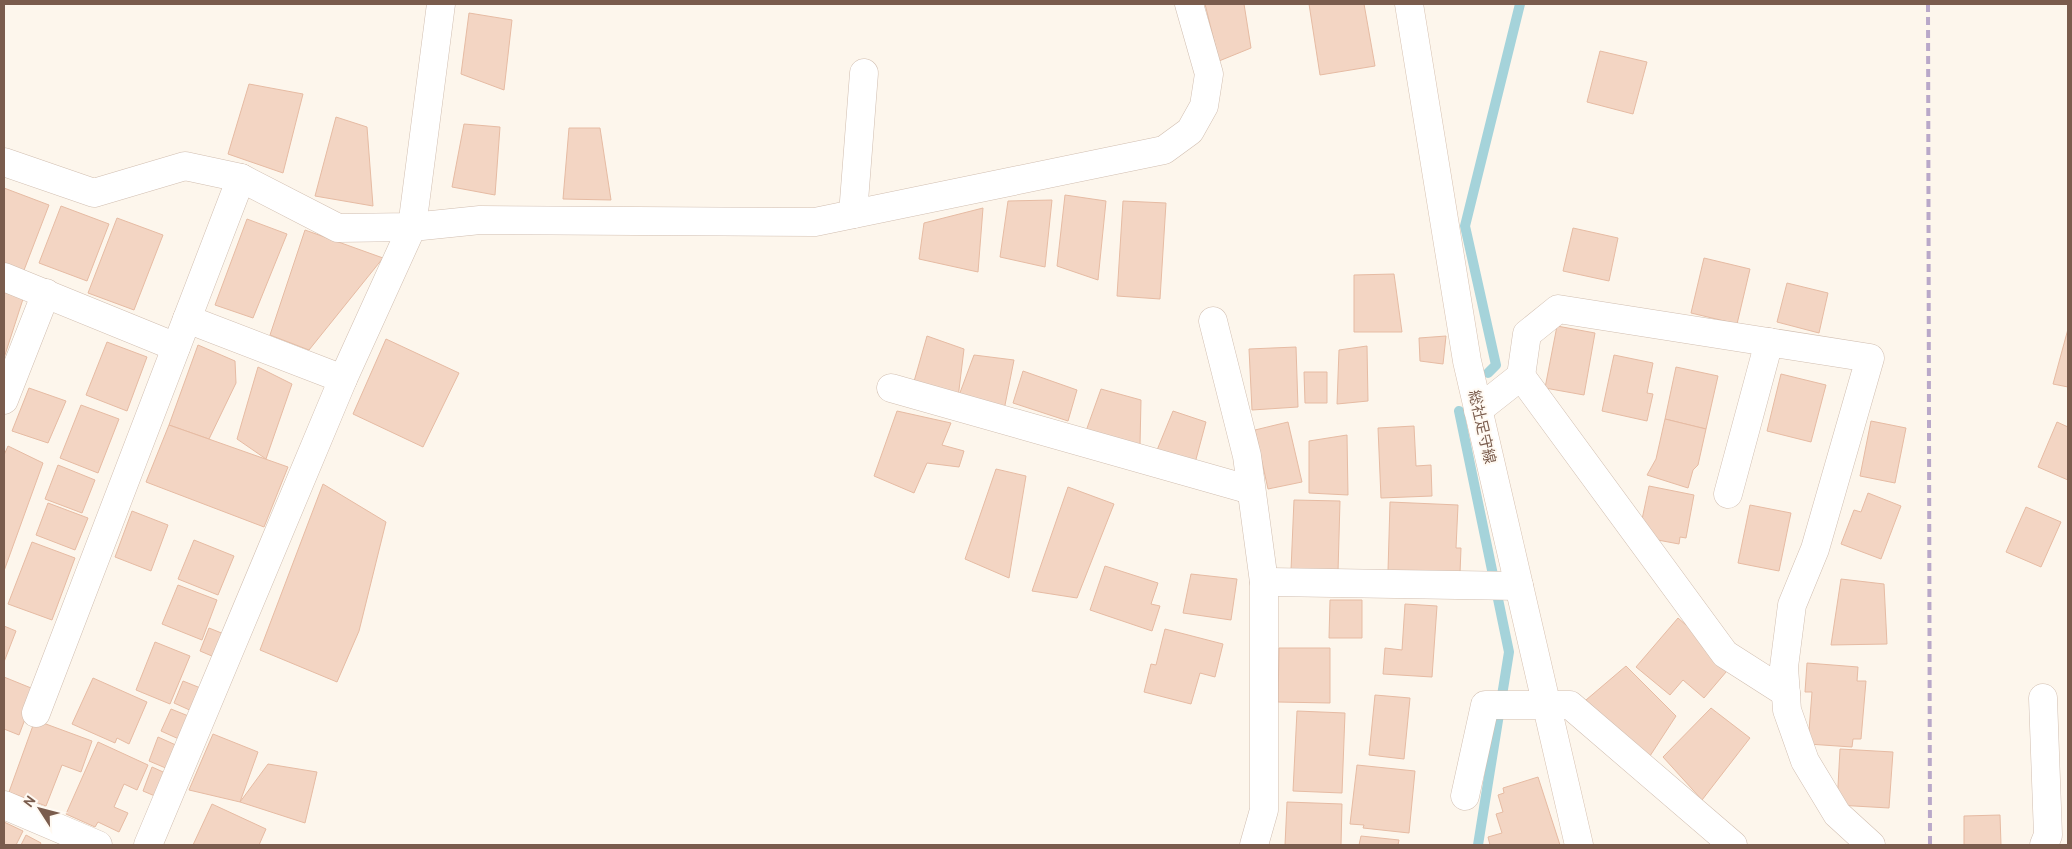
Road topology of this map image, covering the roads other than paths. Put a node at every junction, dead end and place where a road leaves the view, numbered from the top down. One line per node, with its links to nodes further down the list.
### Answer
1 (441, 4): 8 (street)
2 (1189, 4): 7 (street)
3 (1409, 4): 19 (street, 総社足守線)
4 (864, 73): 7 (street)
5 (4, 162): 6 (street)
6 (241, 178): 8 (street); 11 (street)
7 (853, 214): 8 (street)
8 (412, 228): 16 (street)
9 (4, 277): 10 (street)
10 (46, 293): 14 (street); 18 (street)
11 (187, 319): 14 (street); 16 (street)
12 (1213, 322): 20 (street)
13 (1769, 342): 15 (street); 21 (street); 24 (street)
14 (176, 347): 27 (street)
15 (1521, 376): 19 (street); 24 (street)
16 (343, 379): 31 (street)
17 (890, 388): 20 (street)
18 (4, 400)
19 (1478, 410): 23 (street, 総社足守線)
20 (1252, 490): 22 (street)
21 (1728, 494)
22 (1264, 582): 23 (street); 32 (street)
23 (1519, 586): 26 (street, 総社足守線)
24 (1786, 693): 35 (street)
25 (2043, 698): 36 (street)
26 (1547, 705): 28 (street); 33 (street, 総社足守線); 34 (street)
27 (36, 713)
28 (1465, 796)
29 (4, 805): 30 (street)
30 (98, 845)
31 (148, 845)
32 (1254, 845)
33 (1579, 845)
34 (1732, 845)
35 (1871, 845)
36 (2044, 845)

